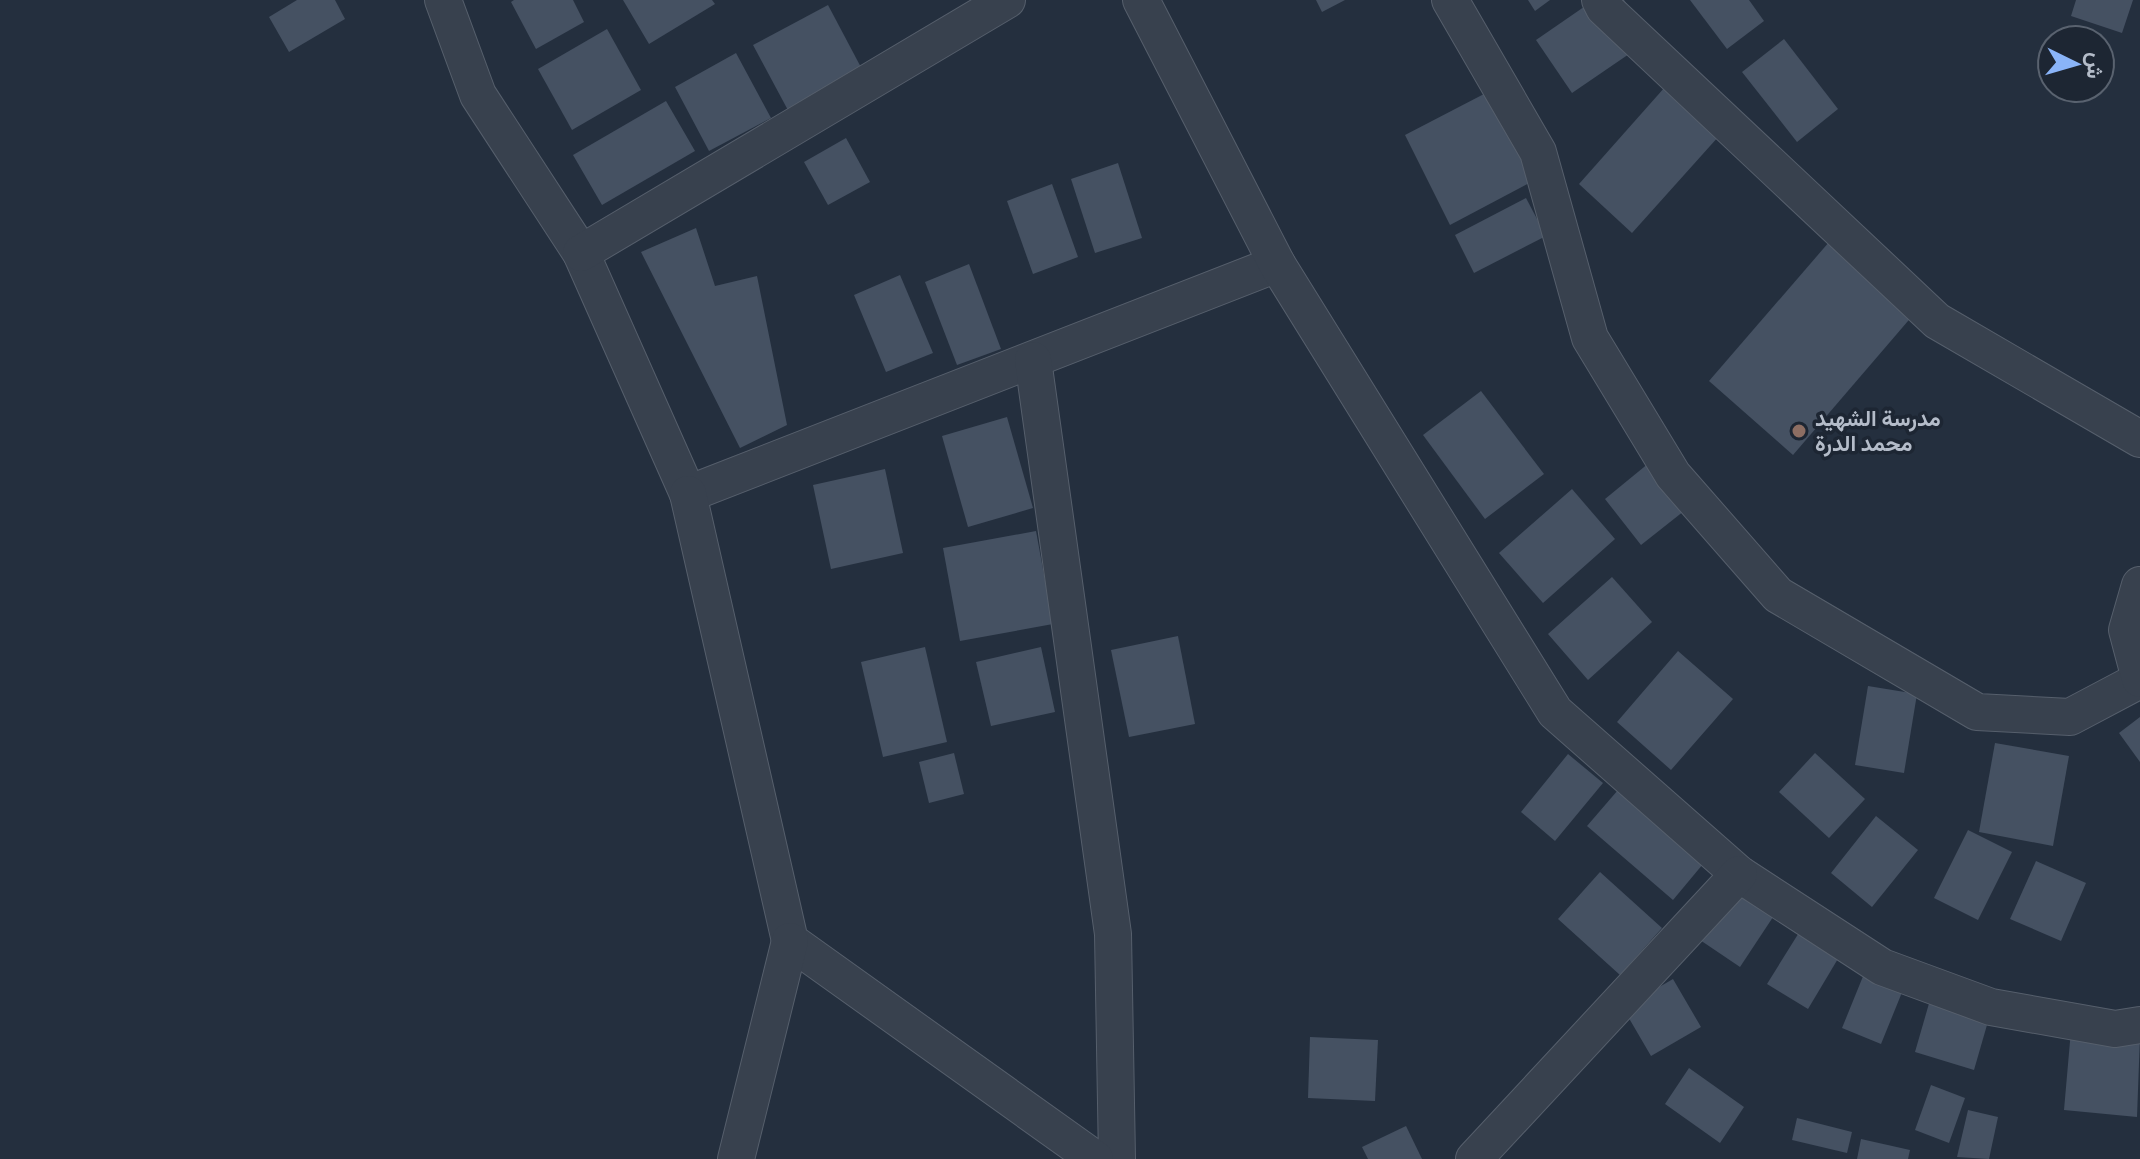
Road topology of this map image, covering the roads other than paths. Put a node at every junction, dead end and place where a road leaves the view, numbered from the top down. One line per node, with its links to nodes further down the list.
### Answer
1 (443, 0): 6 (street)
2 (1007, 0): 6 (street)
3 (1141, 0): 7 (street)
4 (1450, 0): 12 (street)
5 (1600, 0): 9 (street)
6 (581, 253): 10 (street)
7 (1277, 264): 8 (street); 13 (street)
8 (1033, 360): 10 (street); 18 (street)
9 (2140, 439)
10 (688, 494): 14 (street)
11 (2140, 585): 12 (street)
12 (2140, 679)
13 (1739, 874): 15 (street); 19 (street)
14 (790, 941): 16 (street); 17 (street)
15 (2140, 1025)
16 (736, 1159)
17 (1095, 1159)
18 (1117, 1159)
19 (1474, 1159)

